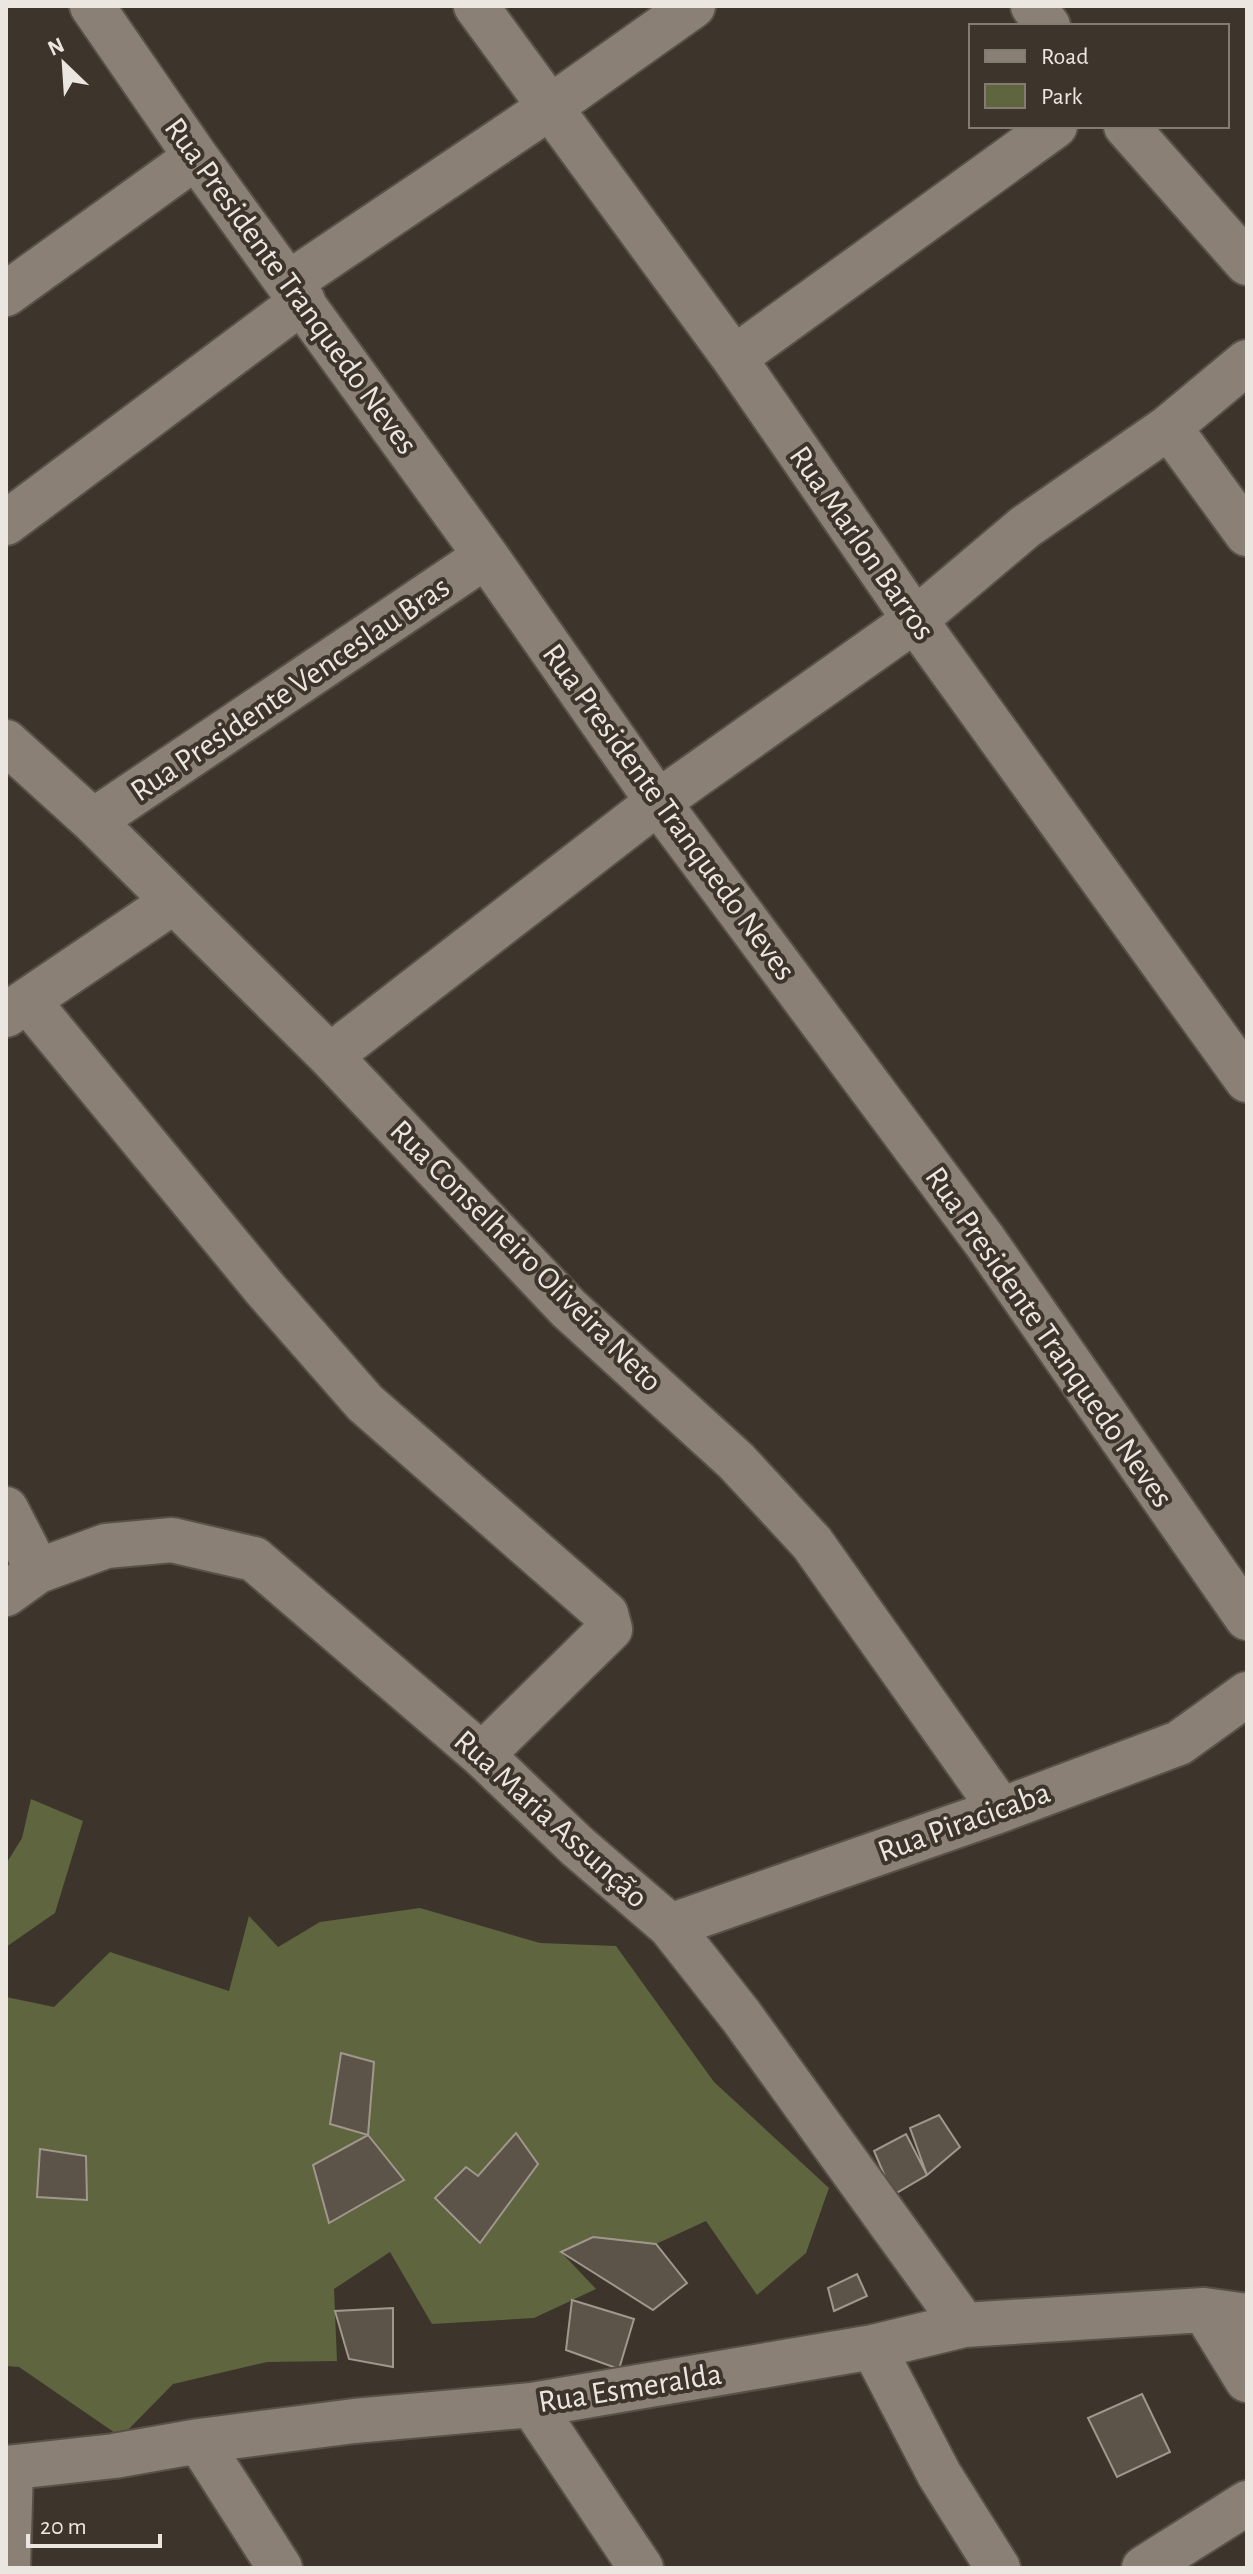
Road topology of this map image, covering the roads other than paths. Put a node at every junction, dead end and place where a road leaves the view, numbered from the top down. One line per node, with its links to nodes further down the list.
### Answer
1 (92, 6): 7 (street, Rua Presidente Tranquedo Neves)
2 (476, 6): 4 (street, Rua Marlon Barros)
3 (693, 6): 4 (street)
4 (549, 108): 9 (street); 11 (street, Rua Marlon Barros)
5 (1052, 128): 11 (street)
6 (1128, 128): 8 (street)
7 (196, 157): 9 (street, Rua Presidente Tranquedo Neves); 10 (street)
8 (1247, 263)
9 (296, 292): 14 (street); 16 (street, Rua Presidente Tranquedo Neves)
10 (6, 294)
11 (734, 358): 17 (street, Rua Marlon Barros)
12 (1247, 362): 13 (street)
13 (1169, 427): 15 (street); 17 (street)
14 (6, 523)
15 (1247, 534)
16 (486, 556): 19 (street, Rua Presidente Tranquedo Neves); 20 (street, Rua Presidente Venceslau Bras)
17 (915, 620): 19 (street); 24 (street, Rua Marlon Barros)
18 (6, 742): 20 (street, Rua Conselheiro Oliveira Neto)
19 (658, 802): 23 (street); 27 (street, Rua Presidente Tranquedo Neves)
20 (93, 821): 21 (street, Rua Conselheiro Oliveira Neto)
21 (173, 902): 22 (street); 23 (street, Rua Conselheiro Oliveira Neto)
22 (17, 1008): 29 (street)
23 (330, 1056): 30 (street, Rua Conselheiro Oliveira Neto)
24 (1247, 1080)
25 (6, 1509): 26 (street)
26 (22, 1583): 29 (street, Rua Maria Assunção)
27 (1247, 1618)
28 (1247, 1694): 30 (street, Rua Piracicaba)
29 (482, 1755): 31 (street, Rua Maria Assunção)
30 (1001, 1810): 31 (street, Rua Piracicaba)
31 (670, 1926): 34 (street, Rua Maria Assunção)
32 (1204, 2310): 33 (street, Rua Esmeralda); 34 (street, Rua Esmeralda); 36 (street)
33 (1247, 2316)
34 (964, 2325): 35 (street, Rua Esmeralda)
35 (873, 2347): 37 (street, Rua Esmeralda); 44 (street)
36 (1247, 2380)
37 (532, 2405): 38 (street, Rua Esmeralda); 43 (street)
38 (199, 2441): 39 (street, Rua Esmeralda); 42 (street)
39 (8, 2468): 41 (street, Rua Esmeralda)
40 (1247, 2503): 45 (street)
41 (8, 2568)
42 (280, 2568)
43 (641, 2568)
44 (998, 2568)
45 (1144, 2568)

